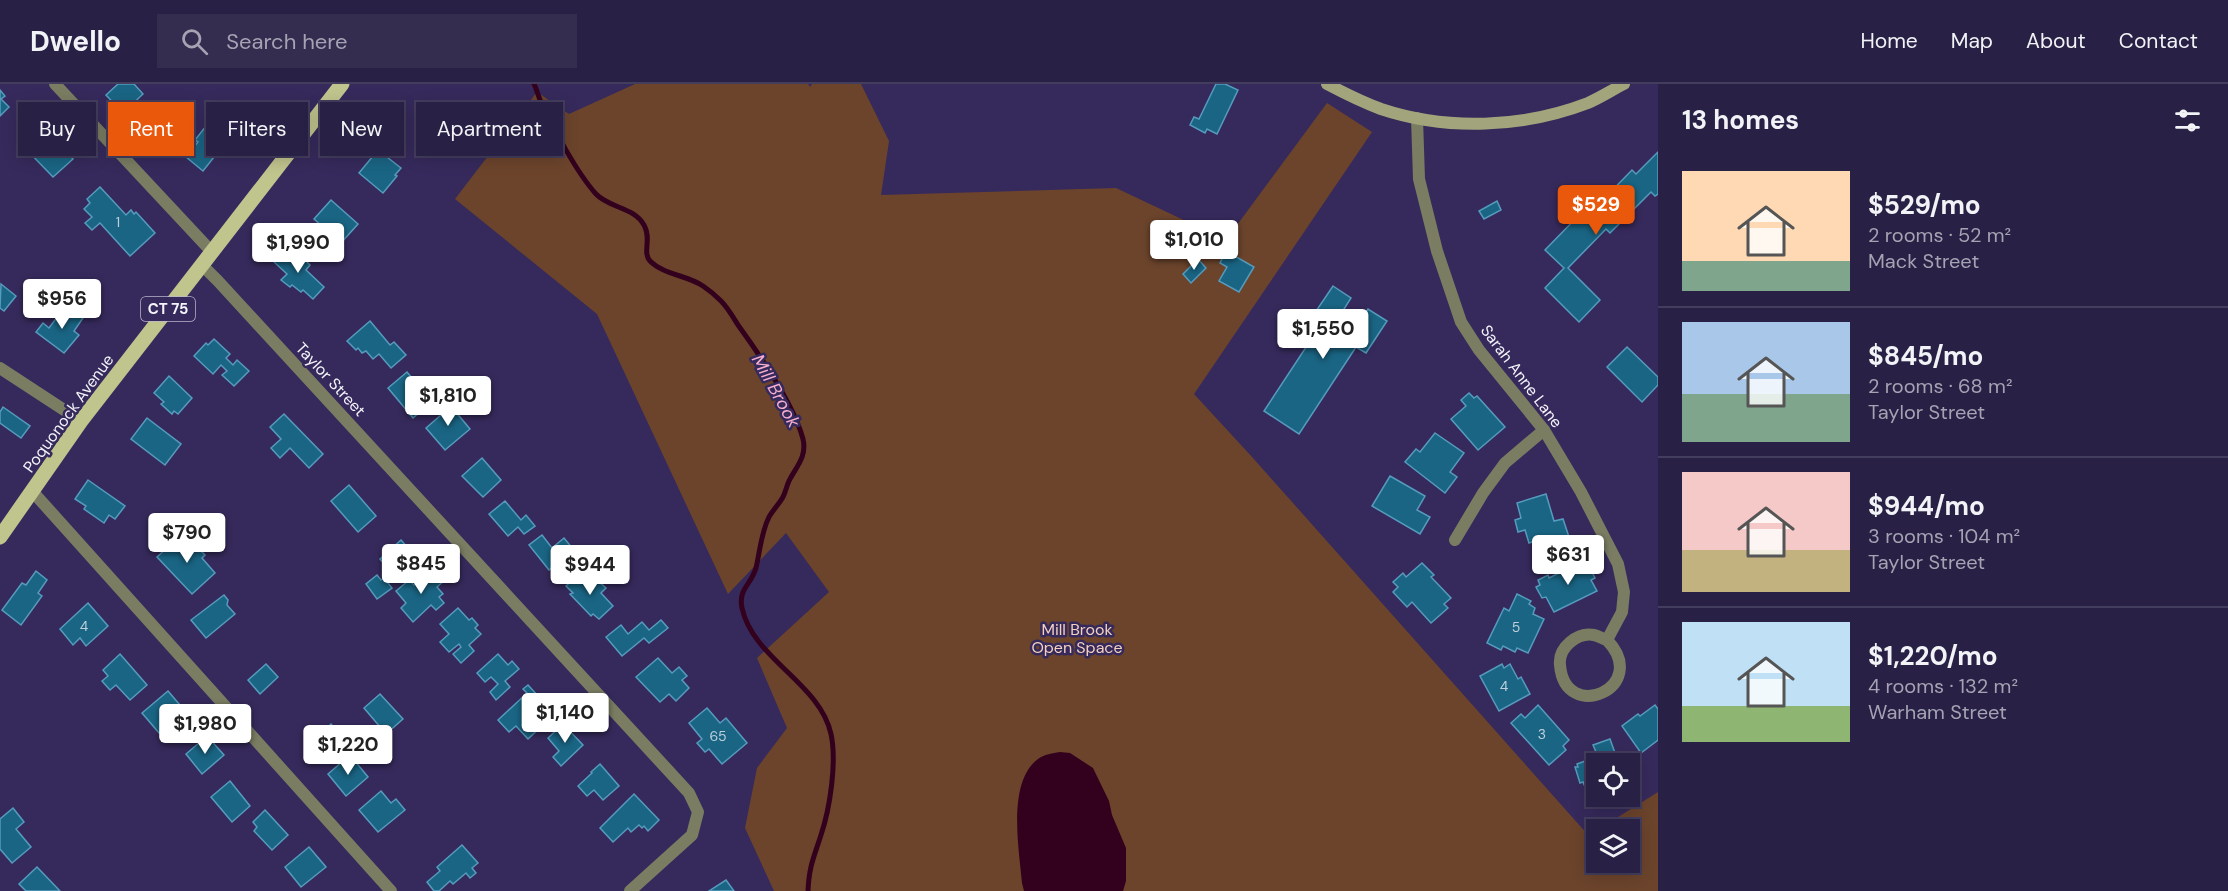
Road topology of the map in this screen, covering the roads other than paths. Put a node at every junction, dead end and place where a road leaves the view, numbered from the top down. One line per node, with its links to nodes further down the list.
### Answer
1 (55, 84): 6 (street)
2 (342, 84): 6 (main road, Poquonock Avenue / CT 75)
3 (1327, 84): 5 (street)
4 (1624, 84): 5 (street)
5 (1417, 118): 10 (street, Sarah Anne Lane)
6 (212, 252): 7 (main road, Poquonock Avenue / CT 75)
7 (202, 265): 9 (main road, Poquonock Avenue / CT 75); 16 (street, Taylor Street)
8 (0, 368): 9 (street)
9 (81, 421): 11 (main road, Poquonock Avenue / CT 75)
10 (1544, 430): 13 (street); 14 (street, Sarah Anne Lane)
11 (33, 492): 12 (main road, Poquonock Avenue / CT 75); 15 (street)
12 (0, 537)
13 (1455, 540)
14 (1608, 640): 14 (street)
15 (391, 891)
16 (630, 891)

